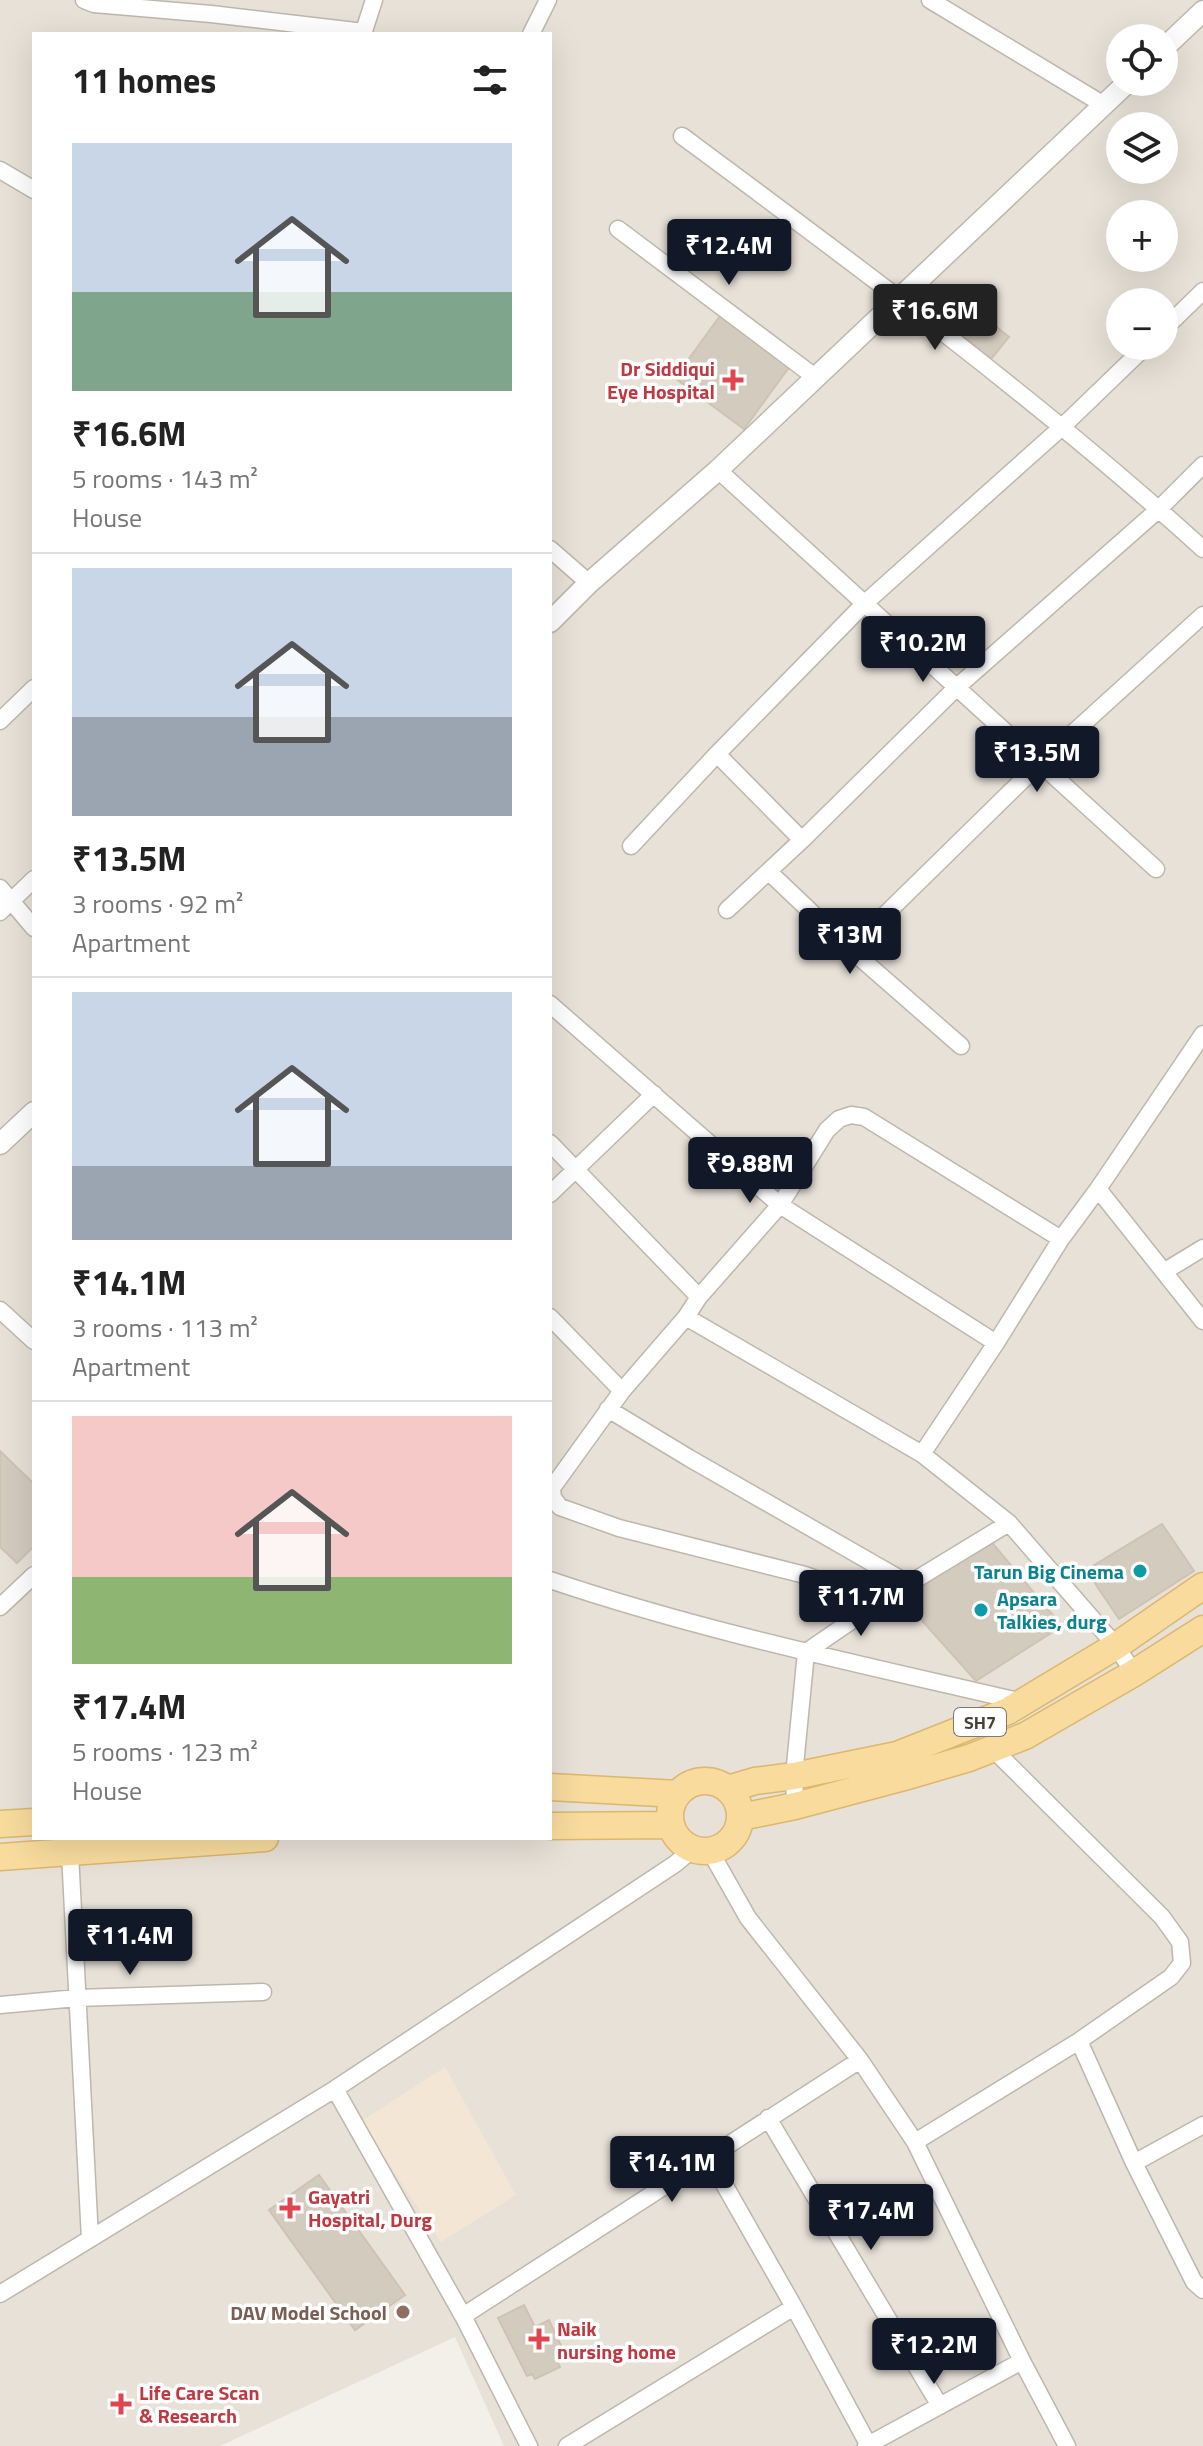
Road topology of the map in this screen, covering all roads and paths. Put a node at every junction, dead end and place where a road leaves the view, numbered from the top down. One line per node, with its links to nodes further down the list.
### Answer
1 (84, 0): 5 (street)
2 (374, 0): 8 (street)
3 (930, 0): 12 (street)
4 (544, 1): 9 (street)
5 (212, 7): 7 (street)
6 (1203, 11): 10 (street)
7 (357, 32)
8 (363, 32)
9 (532, 32)
10 (1178, 35)
11 (1113, 96): 12 (street)
12 (1104, 105): 18 (street)
13 (682, 136): 18 (street)
14 (0, 170): 15 (street)
15 (32, 189)
16 (618, 229): 21 (street)
17 (1203, 291): 19 (street)
18 (899, 298): 21 (street); 22 (street)
19 (1178, 315)
20 (1131, 360): 22 (street)
21 (815, 377): 24 (street)
22 (1062, 427): 25 (street); 29 (street)
23 (1203, 465): 25 (street)
24 (718, 470): 28 (street); 29 (street)
25 (1159, 509): 26 (street); 32 (street)
26 (1203, 549)
27 (552, 551): 28 (street)
28 (589, 583): 31 (street)
29 (865, 603): 32 (street); 35 (street)
30 (1203, 615): 36 (street)
31 (552, 620)
32 (957, 687): 36 (street); 37 (street)
33 (32, 690): 34 (street)
34 (0, 721)
35 (717, 754): 37 (street); 38 (street)
36 (1040, 763): 39 (street); 45 (street)
37 (802, 840): 40 (street)
38 (631, 846)
39 (1156, 869)
40 (769, 872): 43 (street); 45 (street)
41 (32, 880): 42 (street)
42 (4, 900): 44 (street)
43 (727, 910)
44 (32, 926)
45 (850, 949): 48 (street)
46 (552, 1006): 49 (street)
47 (1203, 1034): 54 (street)
48 (961, 1046)
49 (654, 1094): 53 (street); 56 (street)
50 (32, 1114): 51 (street)
51 (0, 1144)
52 (552, 1145): 53 (street)
53 (575, 1170): 55 (street); 60 (street)
54 (1098, 1189): 57 (street); 59 (street)
55 (552, 1192)
56 (780, 1205): 57 (street); 60 (street); 66 (street)
57 (1061, 1239): 66 (street)
58 (1203, 1248): 59 (street)
59 (1165, 1271): 64 (street)
60 (699, 1297): 62 (street)
61 (0, 1310): 65 (street)
62 (686, 1317): 67 (street); 69 (street)
63 (552, 1319): 67 (street)
64 (1203, 1321)
65 (32, 1339)
66 (996, 1343): 69 (street)
67 (622, 1391): 68 (street)
68 (608, 1409): 70 (street); 74 (street)
69 (922, 1454): 71 (street)
70 (554, 1476): 76 (street)
71 (1009, 1523): 74 (street); 79 (street)
72 (32, 1577): 77 (street)
73 (552, 1581): 80 (street)
74 (909, 1584): 76 (street)
75 (1203, 1586): 79 (main road, SH7)
76 (879, 1602): 80 (street)
77 (0, 1607)
78 (1203, 1629): 81 (main road, SH7)
79 (1116, 1646): 81 (street); 82 (main road, SH7)
80 (806, 1652): 82 (street); 84 (street)
81 (1134, 1673): 83 (main road, SH7)
82 (1022, 1702): 84 (main road, SH7)
83 (993, 1749): 88 (main road, SH7); 101 (street)
84 (794, 1776): 86 (main road, SH7); 88 (street)
85 (552, 1787): 87 (main road, SH7)
86 (728, 1789): 87 (main road, SH7); 89 (main road)
87 (678, 1794): 92 (main road)
88 (795, 1806): 89 (main road, SH7)
89 (741, 1817): 95 (main road)
90 (32, 1822): 91 (main road)
91 (0, 1824)
92 (671, 1825): 93 (main road); 95 (main road)
93 (552, 1826)
94 (239, 1840): 96 (main road)
95 (701, 1850): 102 (street); 103 (street)
96 (70, 1853): 97 (main road); 99 (street)
97 (0, 1857)
98 (263, 1992): 99 (street)
99 (77, 1998): 100 (street); 109 (street)
100 (0, 2005)
101 (1079, 2041): 106 (street); 108 (street)
102 (860, 2060): 104 (street); 106 (street)
103 (335, 2089): 109 (street); 113 (street)
104 (768, 2118): 107 (street); 115 (street)
105 (1203, 2125): 108 (street)
106 (915, 2142): 114 (street)
107 (708, 2156): 112 (street); 113 (street)
108 (1134, 2163): 110 (street)
109 (90, 2239): 111 (street)
110 (1203, 2290)
111 (0, 2294)
112 (794, 2307): 116 (street); 118 (street)
113 (463, 2316): 117 (street)
114 (1022, 2361): 115 (street); 119 (street)
115 (940, 2406): 116 (street)
116 (867, 2445)
117 (529, 2446)
118 (567, 2446)
119 (1067, 2446)

